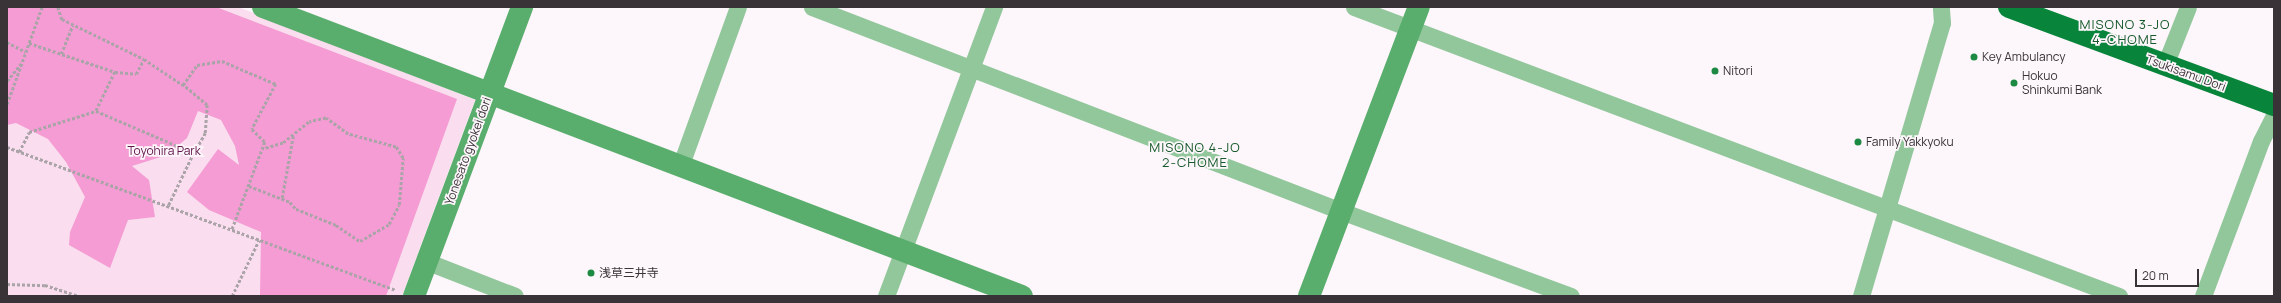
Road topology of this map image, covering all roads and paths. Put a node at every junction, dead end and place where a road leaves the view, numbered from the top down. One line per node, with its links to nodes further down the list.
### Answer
1 (42, 7): 16 (path)
2 (58, 7): 13 (path)
3 (263, 7): 26 (street)
4 (522, 7): 26 (street, Yonesato gyokei dori)
5 (738, 7): 36 (street)
6 (812, 7): 22 (street)
7 (994, 7): 22 (street)
8 (1354, 7): 14 (street)
9 (1419, 7): 14 (street)
10 (1941, 7): 40 (street)
11 (2009, 7): 21 (highway, Tsukisamu Dori)
12 (2188, 7): 21 (street)
13 (73, 25): 18 (path); 19 (path)
14 (1410, 28): 40 (street); 41 (street)
15 (7, 42): 17 (path)
16 (29, 43): 17 (path); 18 (path)
17 (26, 52): 20 (path)
18 (61, 54): 23 (path)
19 (144, 59): 23 (path); 25 (path)
20 (22, 62): 24 (path); 27 (path)
21 (2165, 65): 28 (highway, Tsukisamu Dori)
22 (972, 66): 41 (street); 44 (street)
23 (115, 72): 29 (path)
24 (7, 81)
25 (183, 85): 33 (path); 35 (path)
26 (488, 95): 36 (street); 45 (street, Yonesato gyokei dori)
27 (7, 104)
28 (2274, 105)
29 (96, 111): 34 (path); 35 (path)
30 (2274, 116): 57 (street)
31 (293, 136): 33 (path); 38 (path); 38 (path)
32 (7, 147): 34 (path)
33 (263, 148): 37 (path)
34 (19, 152): 39 (path)
35 (194, 153): 39 (path)
36 (680, 167): 44 (street)
37 (249, 186): 38 (path); 42 (path)
38 (282, 198)
39 (168, 207): 42 (path)
40 (1886, 210): 55 (street); 56 (street)
41 (1341, 211): 53 (street); 54 (street)
42 (232, 230): 43 (path)
43 (259, 240): 47 (path); 49 (path)
44 (903, 251): 51 (street); 52 (street)
45 (428, 262): 47 (street, Yonesato gyokei dori); 50 (street)
46 (7, 284): 48 (path)
47 (409, 295)
48 (79, 296)
49 (232, 296)
50 (515, 296)
51 (886, 296)
52 (1022, 296)
53 (1309, 296)
54 (1570, 296)
55 (1860, 296)
56 (2119, 296)
57 (2203, 296)

